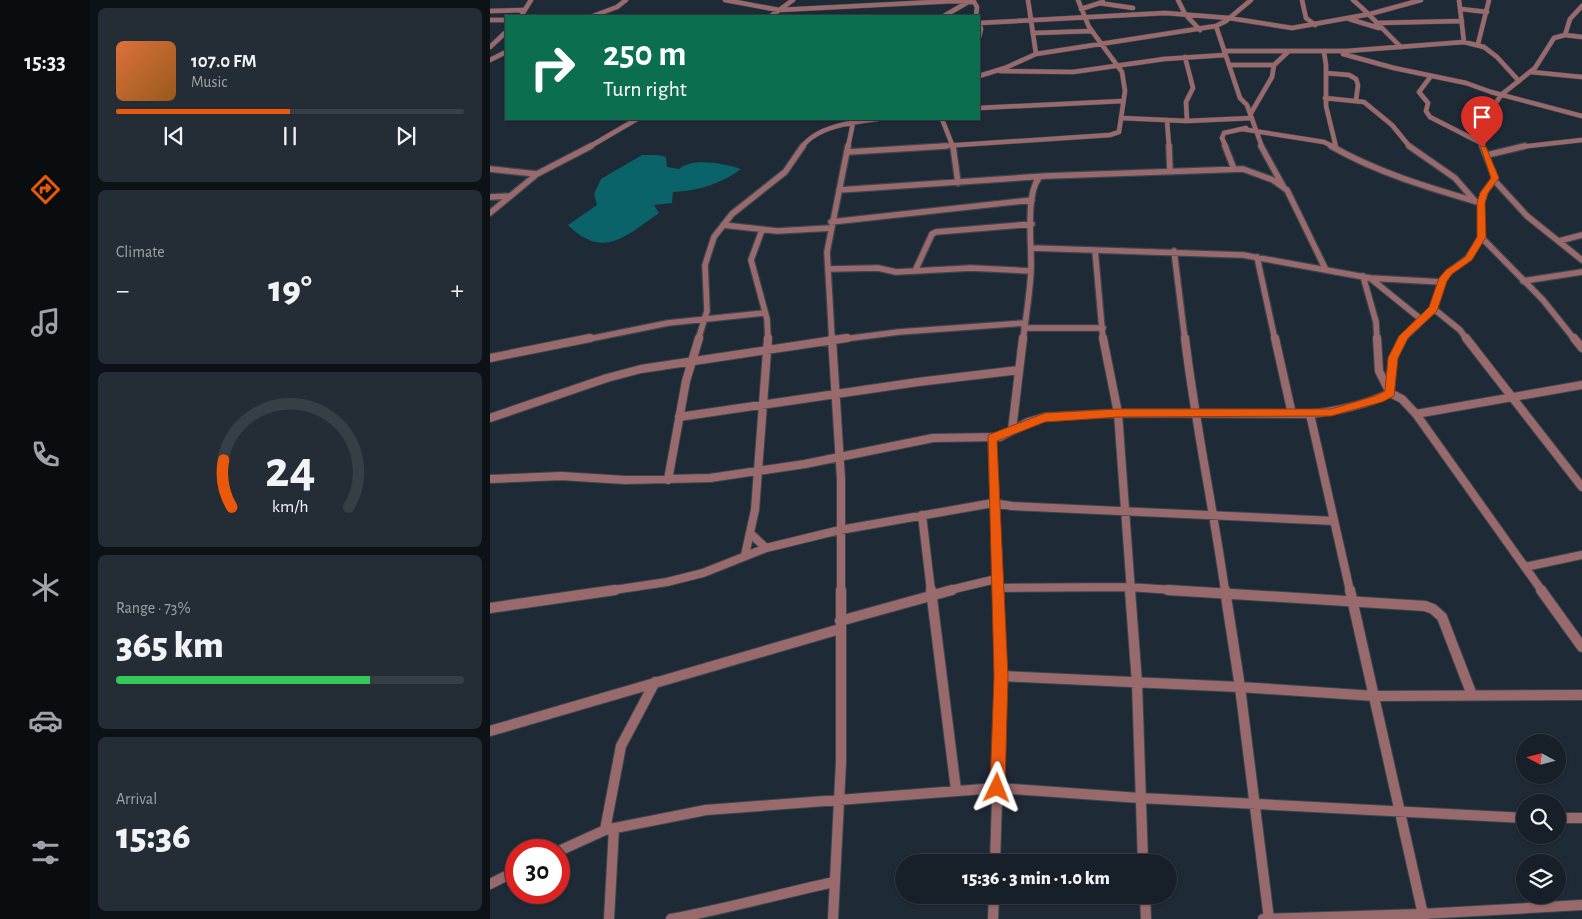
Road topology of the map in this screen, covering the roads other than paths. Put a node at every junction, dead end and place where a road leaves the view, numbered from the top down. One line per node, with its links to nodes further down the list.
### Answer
1 (531, 0): 21 (street)
2 (626, 0): 29 (street)
3 (725, 0): 22 (street)
4 (793, 0): 22 (street)
5 (1028, 0): 39 (street)
6 (1078, 0): 19 (street)
7 (1108, 0): 17 (street)
8 (1128, 0): 20 (street)
9 (1178, 0): 26 (street)
10 (1251, 0): 35 (street)
11 (1302, 0): 43 (street)
12 (1353, 0): 27 (street)
13 (1421, 0): 27 (street)
14 (1459, 0): 23 (street)
15 (1489, 0): 25 (street)
16 (972, 1): 22 (street); 31 (street); 32 (street)
17 (1099, 3): 19 (street); 20 (street)
18 (1582, 6): 50 (street)
19 (1081, 8): 34 (street)
20 (1133, 8): 33 (street)
21 (523, 10): 24 (street); 28 (street)
22 (779, 10): 30 (street)
23 (1461, 10): 25 (street); 40 (street)
24 (490, 11)
25 (1487, 12): 54 (street)
26 (1185, 14): 33 (street); 35 (street); 46 (street)
27 (1370, 14): 36 (street); 41 (street)
28 (522, 15)
29 (597, 15)
30 (772, 15)
31 (946, 15)
32 (976, 15)
33 (1136, 15): 34 (street)
34 (1085, 18): 39 (street); 47 (street)
35 (1229, 18): 43 (street); 44 (street)
36 (1345, 19): 43 (street); 45 (street)
37 (490, 20): 38 (street)
38 (505, 20)
39 (1032, 20): 42 (street); 49 (street)
40 (1462, 21): 41 (street); 52 (street)
41 (1376, 23): 45 (street)
42 (980, 24)
43 (1315, 25)
44 (1216, 26): 46 (street); 62 (street)
45 (1381, 29): 57 (street)
46 (1200, 30): 55 (street)
47 (1092, 31): 49 (street); 55 (street)
48 (505, 33): 53 (street)
49 (1034, 33): 63 (street)
50 (1565, 35): 51 (street); 71 (street)
51 (1582, 37)
52 (1464, 42): 54 (street); 57 (street)
53 (492, 43): 56 (street)
54 (1478, 44): 76 (street)
55 (1102, 46): 63 (street); 68 (street)
56 (490, 47)
57 (1401, 47): 61 (street)
58 (505, 52): 65 (street)
59 (1288, 52): 60 (street); 62 (street); 67 (street)
60 (1324, 52): 61 (street); 72 (street)
61 (1334, 52): 70 (street)
62 (1225, 53): 64 (street); 66 (street)
63 (1036, 54): 69 (street)
64 (1185, 57): 68 (street); 90 (street)
65 (490, 60)
66 (1230, 65): 67 (street); 83 (street)
67 (1274, 65): 83 (street)
68 (1119, 66): 69 (street); 81 (street)
69 (996, 70): 73 (street)
70 (1410, 72): 74 (street); 77 (street)
71 (1531, 72): 75 (street); 76 (street)
72 (1326, 73): 79 (street); 80 (street)
73 (980, 76)
74 (1431, 76): 77 (street); 78 (street)
75 (1582, 77)
76 (1519, 82): 78 (street)
77 (1423, 84): 93 (street)
78 (1500, 94): 84 (street); 93 (street)
79 (1325, 98): 80 (street); 95 (street)
80 (1356, 100): 110 (street)
81 (1123, 101): 82 (street); 85 (street)
82 (980, 108)
83 (1252, 116): 90 (street); 91 (street)
84 (1582, 116)
85 (1120, 118): 89 (street); 94 (street)
86 (635, 120): 101 (street)
87 (856, 120): 96 (street); 114 (street)
88 (942, 120): 94 (street)
89 (1167, 120): 90 (street); 100 (street)
90 (1187, 121)
91 (1254, 128): 95 (street); 99 (street); 105 (street)
92 (1582, 140): 97 (street)
93 (1482, 144): 97 (street)
94 (953, 147): 96 (street); 104 (street)
95 (1336, 148): 110 (street)
96 (848, 152): 106 (street)
97 (1487, 155): 103 (street)
98 (490, 169): 101 (street)
99 (1234, 169): 100 (street); 105 (street)
100 (1170, 172): 102 (street)
101 (537, 174): 107 (street)
102 (1039, 178): 104 (street); 109 (street)
103 (1494, 180): 110 (street); 118 (street)
104 (958, 183): 106 (street)
105 (1283, 186): 124 (street)
106 (839, 190): 113 (street)
107 (510, 196): 108 (street); 111 (street)
108 (490, 197)
109 (1032, 200): 112 (street); 113 (street)
110 (1478, 202): 117 (street)
111 (490, 212)
112 (1032, 224): 119 (street); 126 (street)
113 (831, 225): 115 (street); 125 (street)
114 (723, 226): 115 (street); 134 (street)
115 (762, 230): 133 (street)
116 (1582, 235): 118 (street)
117 (1481, 237): 130 (street); 131 (street)
118 (1559, 241): 123 (street)
119 (1032, 248): 120 (street); 127 (street)
120 (1095, 250): 121 (street); 137 (street)
121 (1174, 252): 122 (street); 149 (street)
122 (1257, 257): 124 (street); 151 (street)
123 (1582, 260)
124 (1324, 268): 129 (street)
125 (828, 269): 126 (street); 138 (street)
126 (915, 271): 127 (street)
127 (1031, 271): 136 (street)
128 (1582, 272): 130 (street)
129 (1366, 277): 131 (street); 135 (street); 145 (street)
130 (1523, 280): 139 (street)
131 (1442, 282): 132 (street)
132 (1434, 309): 135 (street); 147 (street)
133 (765, 313): 134 (street); 140 (street)
134 (704, 319): 141 (street); 142 (street)
135 (1422, 320): 145 (street)
136 (1024, 325): 137 (street); 138 (street); 143 (street)
137 (1103, 328): 150 (street)
138 (832, 340): 140 (street); 146 (street)
139 (1582, 348)
140 (768, 350): 142 (street); 148 (street)
141 (490, 358)
142 (692, 361): 154 (street); 155 (street)
143 (1019, 370): 146 (street); 156 (street)
144 (1582, 385): 147 (street)
145 (1390, 393): 152 (street); 153 (street)
146 (835, 395): 148 (street); 158 (street)
147 (1514, 397): 153 (street); 162 (street)
148 (764, 406): 155 (street); 159 (street)
149 (1194, 412): 150 (street); 151 (street); 166 (street)
150 (1118, 413): 156 (street); 164 (street)
151 (1292, 414): 152 (street)
152 (1310, 414): 167 (street)
153 (1416, 414): 173 (street)
154 (490, 418)
155 (679, 418): 161 (street)
156 (1012, 430): 157 (street)
157 (992, 438): 158 (street); 163 (street)
158 (839, 457): 159 (street); 168 (street)
159 (758, 472): 161 (street); 169 (street)
160 (490, 479): 161 (street)
161 (668, 480)
162 (1582, 487)
163 (993, 503): 164 (street); 165 (street); 174 (street)
164 (1126, 511): 166 (street); 175 (street)
165 (922, 515): 168 (street); 176 (street)
166 (1214, 516): 167 (street); 177 (street)
167 (1334, 521): 178 (street)
168 (840, 530): 170 (street); 180 (street)
169 (751, 534): 170 (street); 171 (street)
170 (766, 548): 171 (street)
171 (745, 555): 179 (street)
172 (1582, 555): 173 (street)
173 (1525, 567): 181 (street)
174 (997, 584): 175 (street); 176 (street); 182 (street)
175 (1128, 588): 177 (street); 184 (street)
176 (933, 594): 180 (street); 191 (street)
177 (1226, 594): 178 (street); 185 (street)
178 (1352, 600): 186 (street); 188 (street)
179 (490, 608)
180 (840, 625): 183 (street); 192 (street)
181 (1582, 646)
182 (1001, 676): 184 (street); 190 (street)
183 (654, 682): 189 (street); 199 (street)
184 (1137, 683): 185 (street); 193 (street)
185 (1240, 687): 188 (street); 194 (street)
186 (1472, 695): 187 (street); 188 (street)
187 (1582, 695)
188 (1375, 696): 195 (street)
189 (490, 731)
190 (997, 788): 191 (street); 193 (street); 201 (street)
191 (956, 790): 192 (street)
192 (838, 798): 199 (street); 204 (street)
193 (1140, 798): 194 (street); 202 (street)
194 (1253, 802): 195 (street); 216 (street)
195 (1400, 810): 196 (street); 209 (street)
196 (1516, 817)
197 (1566, 818): 198 (street)
198 (1582, 818)
199 (610, 829): 200 (street); 210 (street)
200 (570, 846)
201 (995, 854)
202 (1143, 854)
203 (505, 877): 205 (street)
204 (834, 882): 211 (street); 212 (street)
205 (490, 884)
206 (994, 904): 213 (street)
207 (1145, 904): 214 (street)
208 (1582, 905): 209 (street)
209 (1423, 917): 216 (street)
210 (608, 919)
211 (671, 919)
212 (833, 919)
213 (993, 919)
214 (1146, 919)
215 (1263, 919): 216 (street)
216 (1269, 919)

